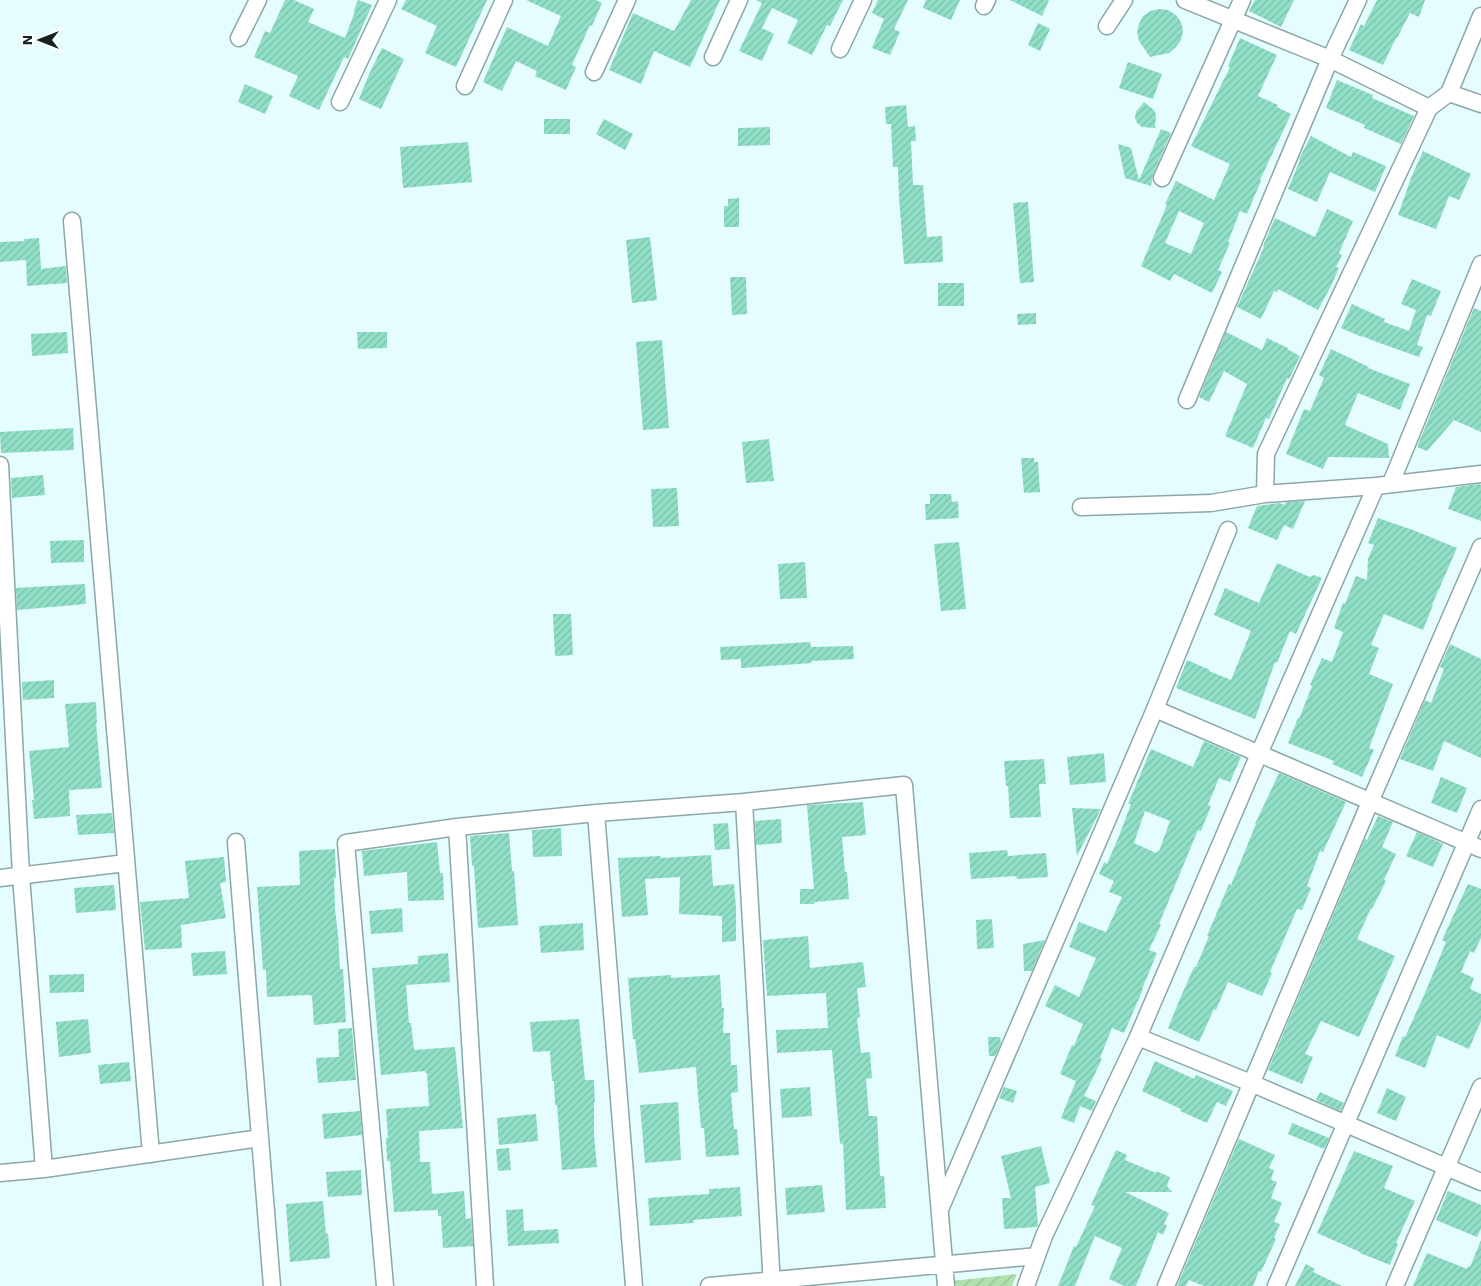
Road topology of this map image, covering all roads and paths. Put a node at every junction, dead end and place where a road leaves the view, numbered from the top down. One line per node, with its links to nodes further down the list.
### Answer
1 (258, 0): 14 (street)
2 (388, 0): 21 (street)
3 (504, 0): 19 (street)
4 (627, 0): 18 (street)
5 (739, 0): 16 (street)
6 (863, 0): 15 (street)
7 (1124, 0): 13 (street)
8 (1185, 0): 12 (street)
9 (1242, 0): 12 (street)
10 (1358, 0): 17 (street)
11 (1481, 16): 20 (street)
12 (1234, 19): 17 (street); 24 (street)
13 (1107, 26)
14 (239, 38)
15 (840, 49)
16 (713, 57)
17 (1330, 59): 23 (street); 27 (street)
18 (594, 72)
19 (464, 86)
20 (1449, 93): 22 (street); 23 (street)
21 (340, 102)
22 (1481, 104)
23 (1429, 108): 31 (street)
24 (1162, 178)
25 (72, 221): 44 (street)
26 (1481, 264): 30 (street)
27 (1187, 400)
28 (0, 466): 45 (street)
29 (1481, 474): 30 (street)
30 (1383, 484): 31 (street); 36 (street)
31 (1265, 494): 32 (street)
32 (1081, 508)
33 (1228, 530): 35 (street)
34 (1481, 547): 38 (street)
35 (1156, 709): 36 (street); 57 (street)
36 (1259, 754): 38 (street); 47 (street)
37 (744, 802): 40 (street); 57 (street); 60 (street)
38 (1370, 802): 43 (street); 48 (street)
39 (1481, 809): 43 (street)
40 (596, 813): 41 (street); 64 (street)
41 (457, 827): 62 (street); 63 (street)
42 (236, 842): 51 (street)
43 (1473, 846): 50 (street)
44 (126, 864): 45 (street); 52 (street)
45 (21, 876): 46 (street); 54 (street)
46 (0, 878)
47 (1138, 1037): 48 (street); 58 (street)
48 (1251, 1083): 50 (street); 68 (street)
49 (1481, 1088): 53 (street)
50 (1346, 1124): 53 (street); 69 (street)
51 (260, 1138): 52 (street); 61 (street)
52 (151, 1154): 54 (street)
53 (1446, 1167): 56 (street); 70 (street)
54 (44, 1169): 55 (street)
55 (0, 1173)
56 (1481, 1182)
57 (940, 1209): 59 (street)
58 (1037, 1256): 59 (street); 67 (street)
59 (944, 1264): 60 (street); 66 (street)
60 (772, 1283): 65 (street)
61 (272, 1286)
62 (385, 1286)
63 (485, 1286)
64 (634, 1286)
65 (709, 1286)
66 (946, 1286)
67 (1026, 1286)
68 (1166, 1286)
69 (1276, 1286)
70 (1395, 1286)

